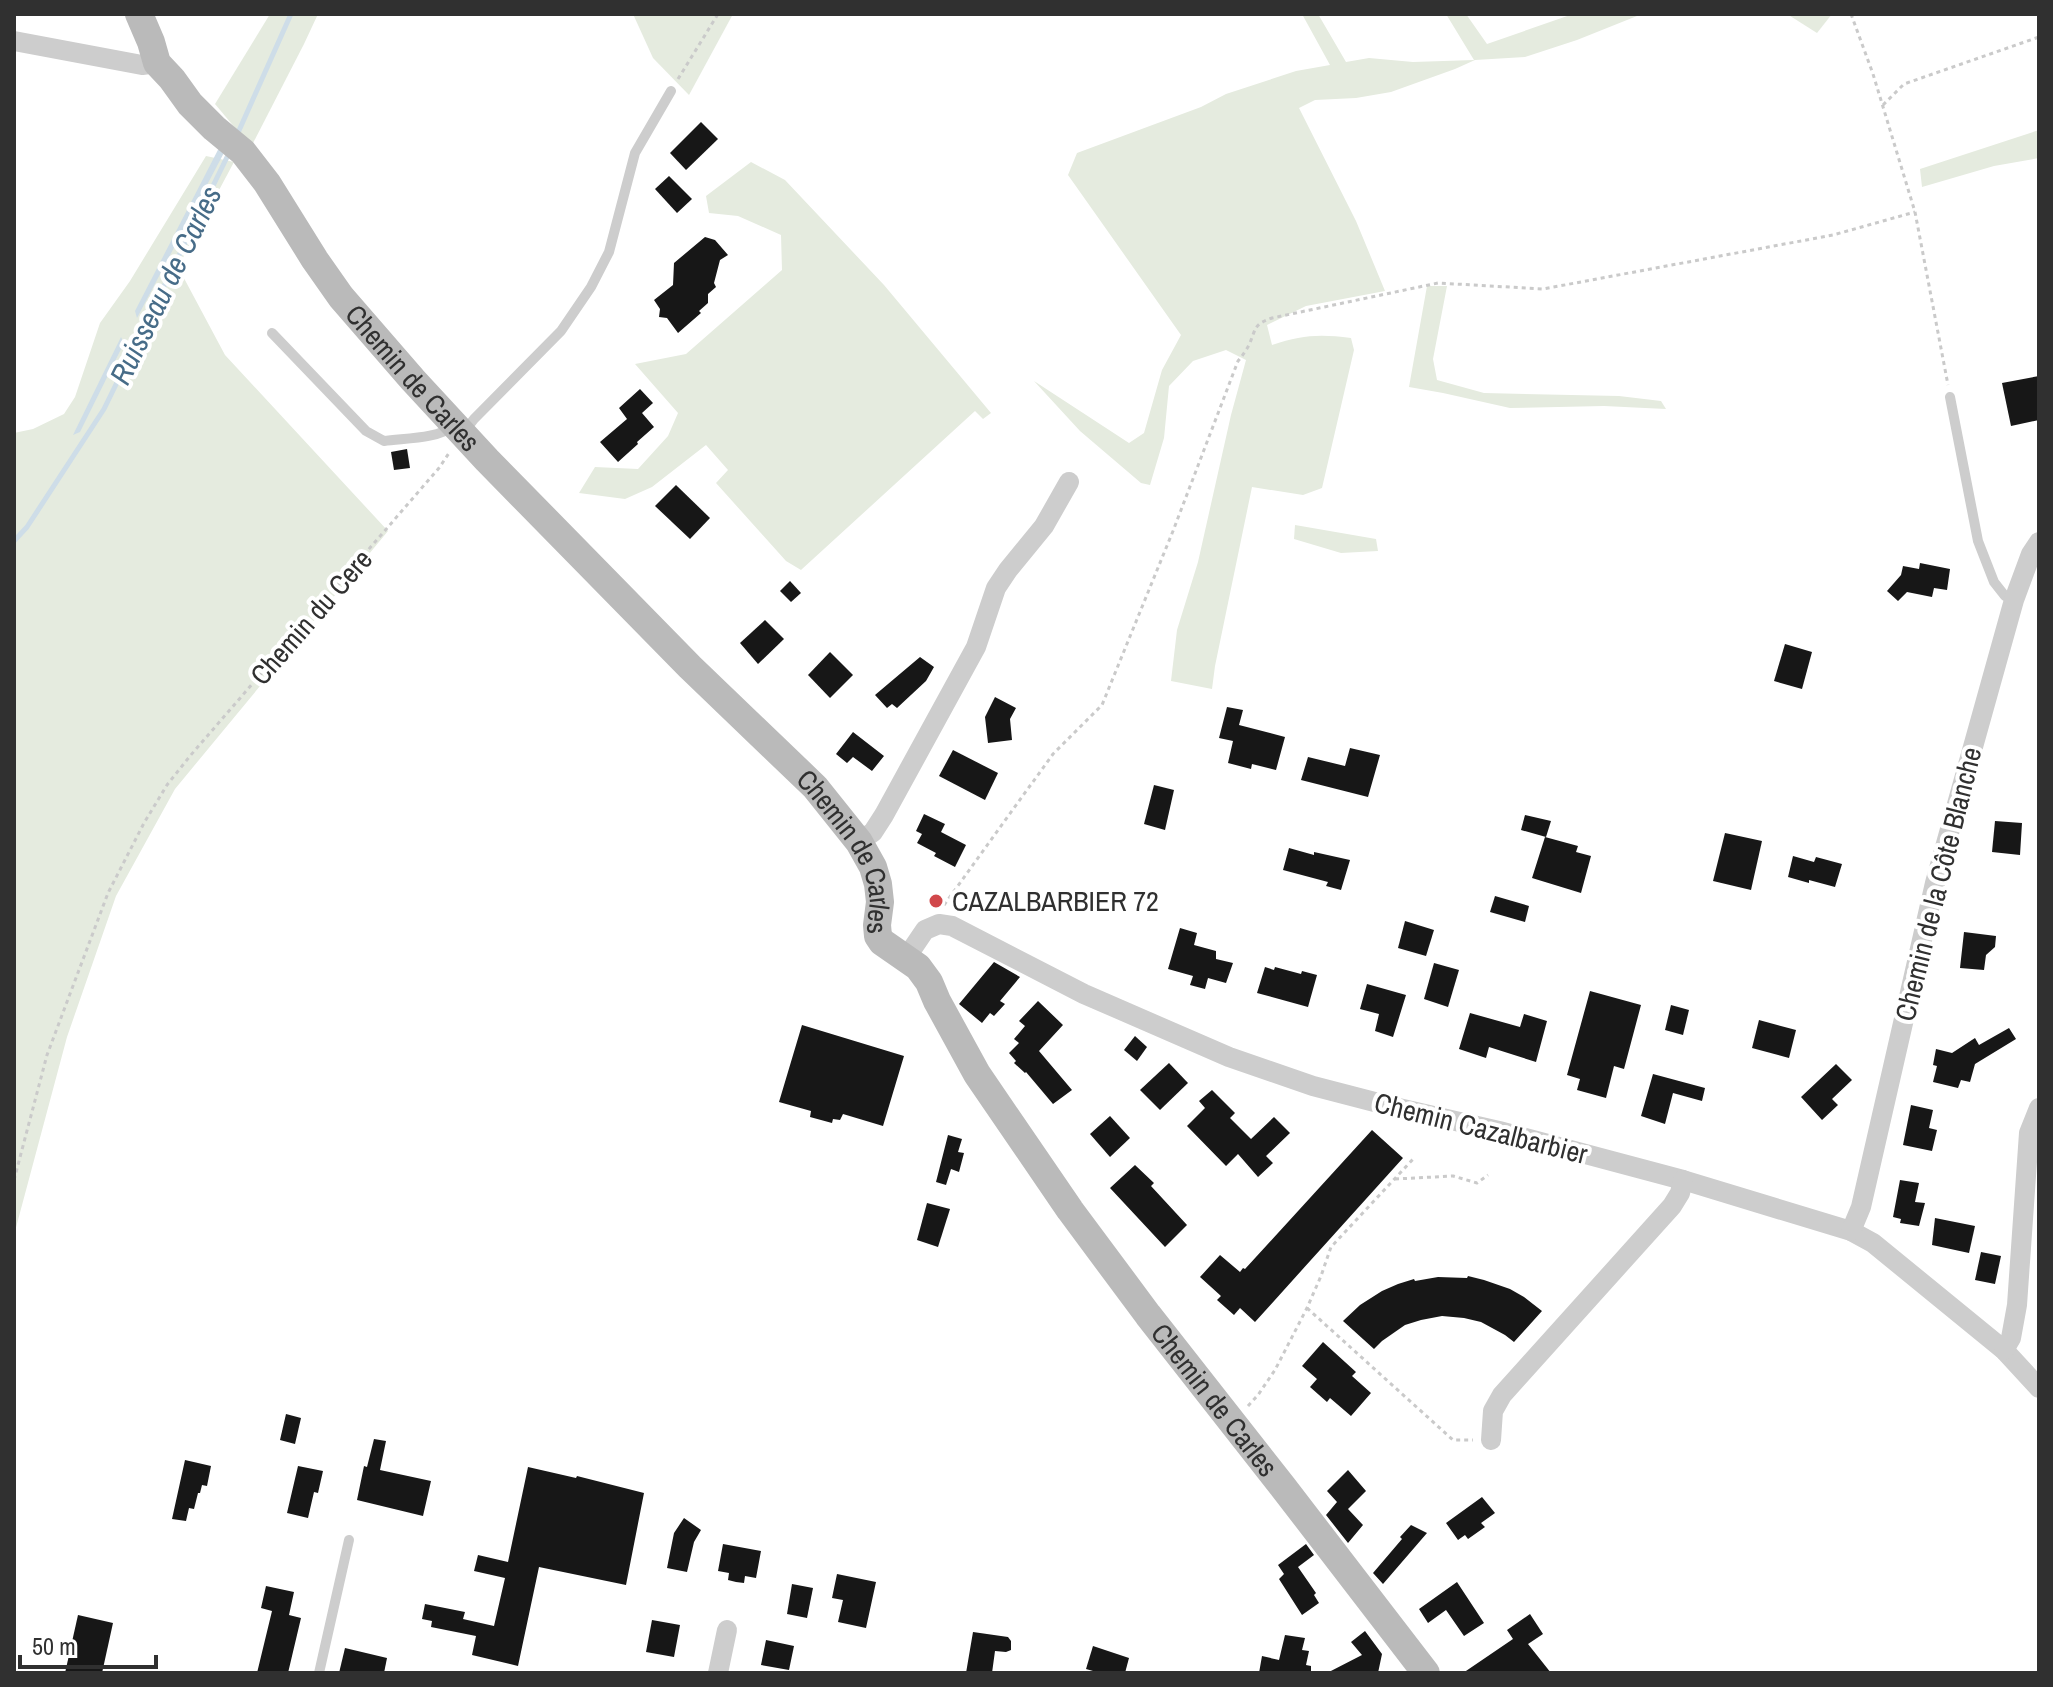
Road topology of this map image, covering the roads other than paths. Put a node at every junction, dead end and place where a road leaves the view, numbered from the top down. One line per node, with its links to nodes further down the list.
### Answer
1 (139, 14): 3 (street)
2 (14, 41): 3 (street)
3 (157, 63): 7 (street, Chemin de Carles)
4 (671, 91): 7 (lane)
5 (272, 333): 7 (lane)
6 (1950, 397): 10 (lane)
7 (459, 429): 11 (street, Chemin de Carles)
8 (1069, 482): 11 (street)
9 (2039, 542): 10 (street, Chemin de la Côte Blanche)
10 (2014, 600): 15 (street, Chemin de la Côte Blanche)
11 (859, 842): 12 (street, Chemin de Carles)
12 (906, 958): 14 (street, Chemin Cazalbarbier); 23 (street, Chemin de Carles)
13 (2039, 1108): 16 (street)
14 (1683, 1180): 15 (street, Chemin Cazalbarbier); 18 (street)
15 (1851, 1231): 16 (street, Chemin Cazalbarbier)
16 (2004, 1350): 17 (street, Chemin Cazalbarbier)
17 (2039, 1388)
18 (1491, 1440)
19 (349, 1540): 21 (lane)
20 (727, 1630): 22 (street)
21 (319, 1673)
22 (718, 1673)
23 (1426, 1673)

